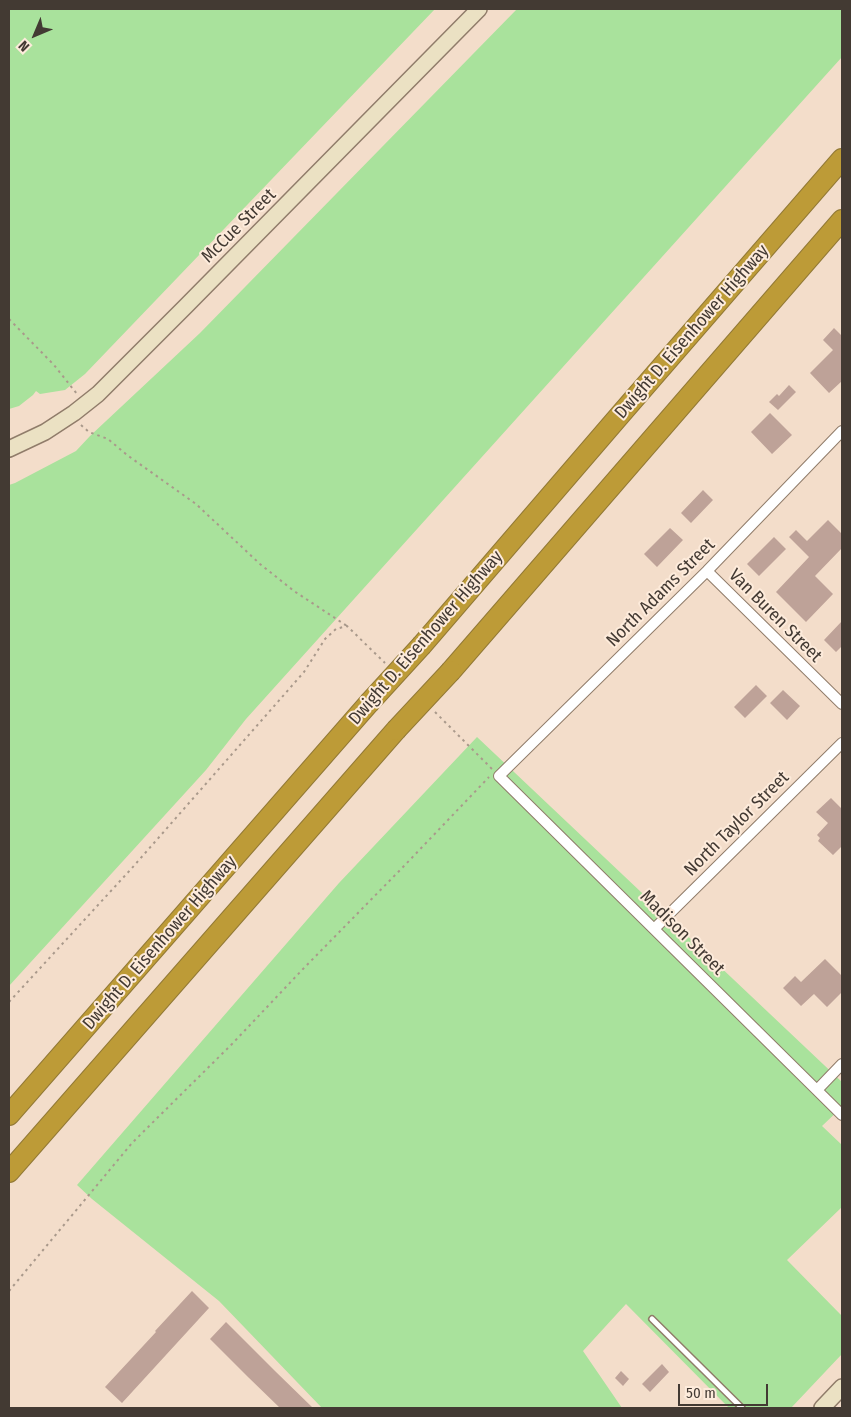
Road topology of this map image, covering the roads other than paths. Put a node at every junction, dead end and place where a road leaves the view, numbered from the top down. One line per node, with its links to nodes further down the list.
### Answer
1 (479, 9): 5 (main road, McCue Street)
2 (842, 160): 13 (highway, Dwight D. Eisenhower Highway, bridge)
3 (842, 220): 15 (highway, Dwight D. Eisenhower Highway, bridge)
4 (842, 431): 6 (street, North Adams Street)
5 (9, 449)
6 (707, 571): 7 (street, Van Buren Street); 9 (street, North Adams Street)
7 (842, 704)
8 (842, 742): 10 (street, North Taylor Street)
9 (499, 776): 10 (street, Madison Street)
10 (654, 929): 12 (street, Madison Street)
11 (842, 1064): 12 (street)
12 (817, 1090): 14 (street, Madison Street)
13 (9, 1115)
14 (842, 1115)
15 (9, 1172)
16 (652, 1319): 18 (lane)
17 (842, 1387): 19 (main road)
18 (742, 1408)
19 (822, 1408)

